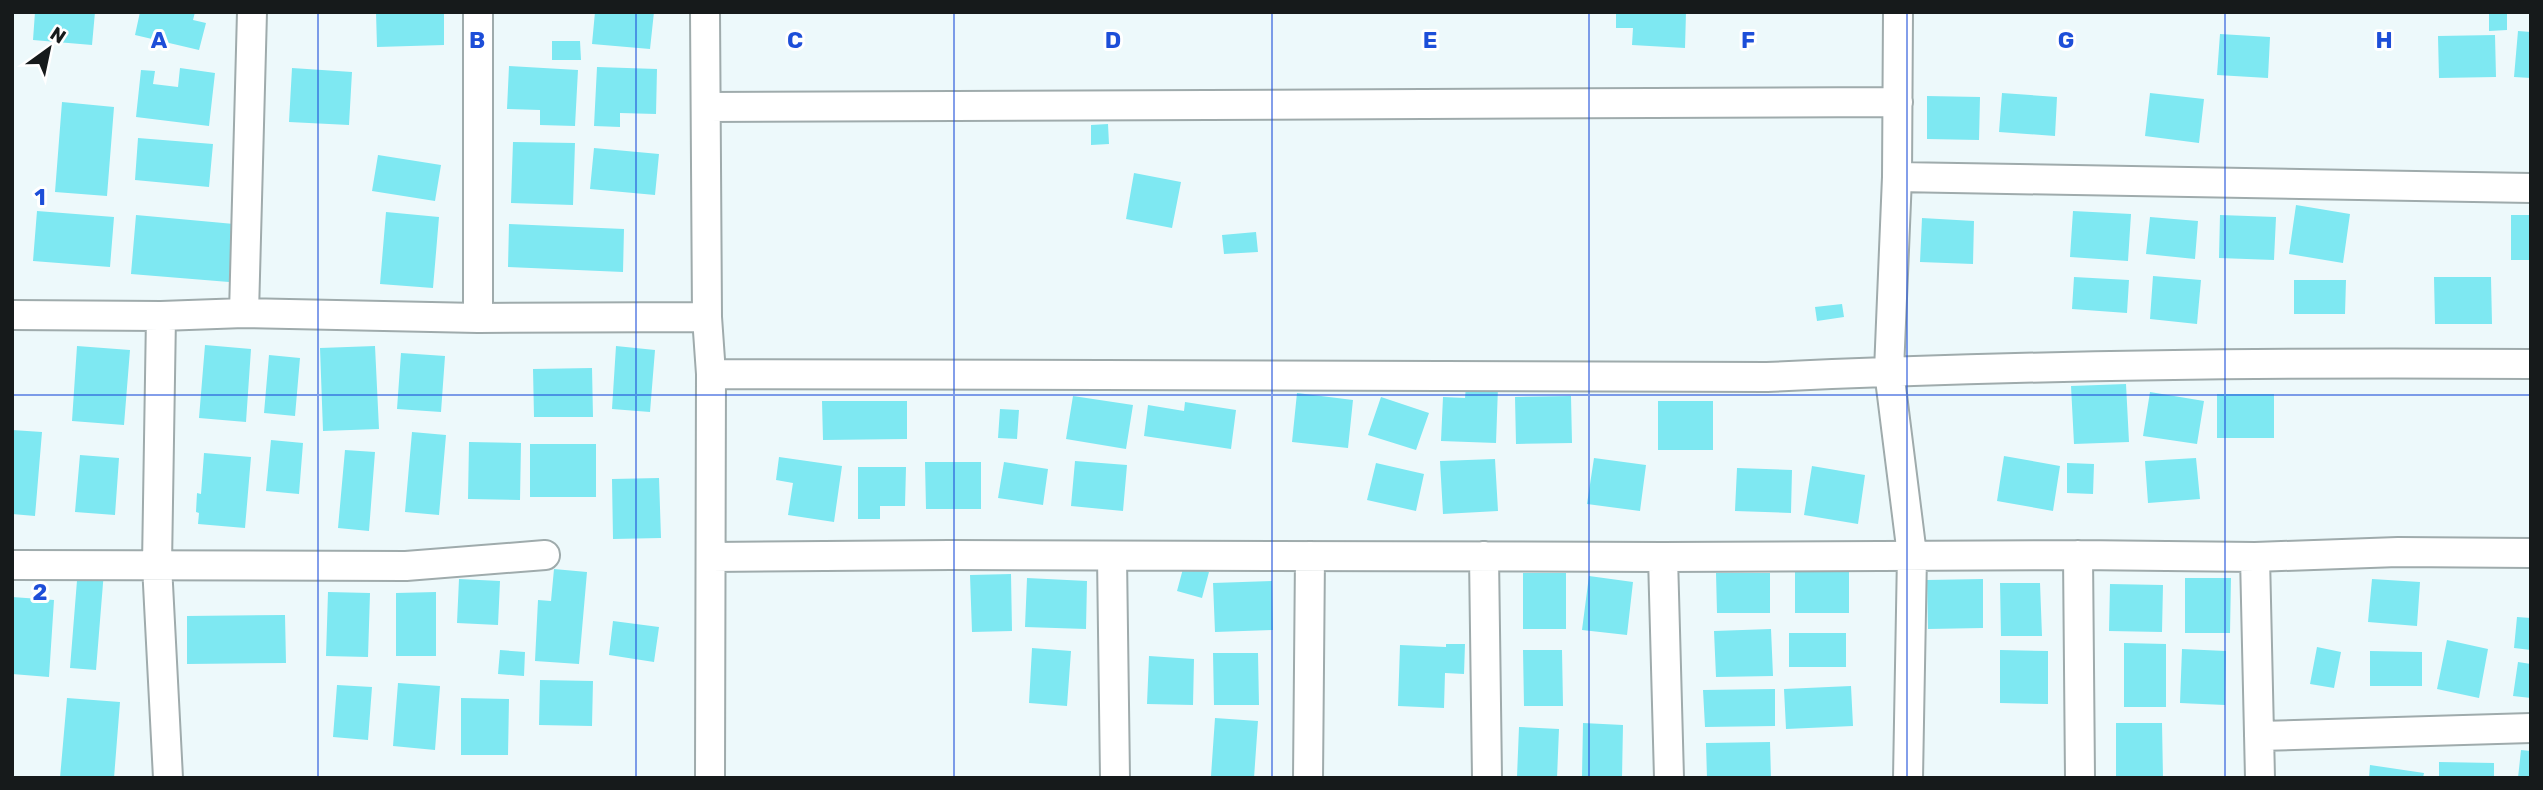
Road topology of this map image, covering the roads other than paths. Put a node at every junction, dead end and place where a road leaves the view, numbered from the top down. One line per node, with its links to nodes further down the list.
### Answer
1 (252, 12): 9 (street)
2 (478, 12): 13 (street)
3 (705, 12): 6 (street)
4 (1898, 12): 5 (street)
5 (1898, 102): 6 (street); 7 (street)
6 (706, 107): 12 (street)
7 (1897, 177): 8 (street); 15 (street)
8 (2531, 188)
9 (244, 313): 11 (street); 13 (street)
10 (12, 315): 11 (street)
11 (161, 316): 28 (street)
12 (707, 317): 13 (street); 16 (street)
13 (478, 318)
14 (2531, 364): 15 (street)
15 (1889, 371): 16 (street); 19 (street)
16 (711, 374): 24 (street)
17 (2531, 553): 26 (street)
18 (545, 555): 28 (street)
19 (1912, 555): 20 (street); 25 (street); 37 (street)
20 (2078, 555): 26 (street); 38 (street)
21 (1112, 556): 22 (street); 24 (street); 33 (street)
22 (1310, 556): 23 (street); 34 (street)
23 (1485, 556): 25 (street); 35 (street)
24 (712, 557): 32 (street)
25 (1663, 557): 36 (street)
26 (2255, 557): 30 (street)
27 (12, 565): 28 (street)
28 (158, 565): 31 (street)
29 (2531, 728): 30 (street)
30 (2259, 736): 39 (street)
31 (168, 778)
32 (710, 778)
33 (1115, 778)
34 (1308, 778)
35 (1487, 778)
36 (1669, 778)
37 (1908, 778)
38 (2080, 778)
39 (2260, 778)

